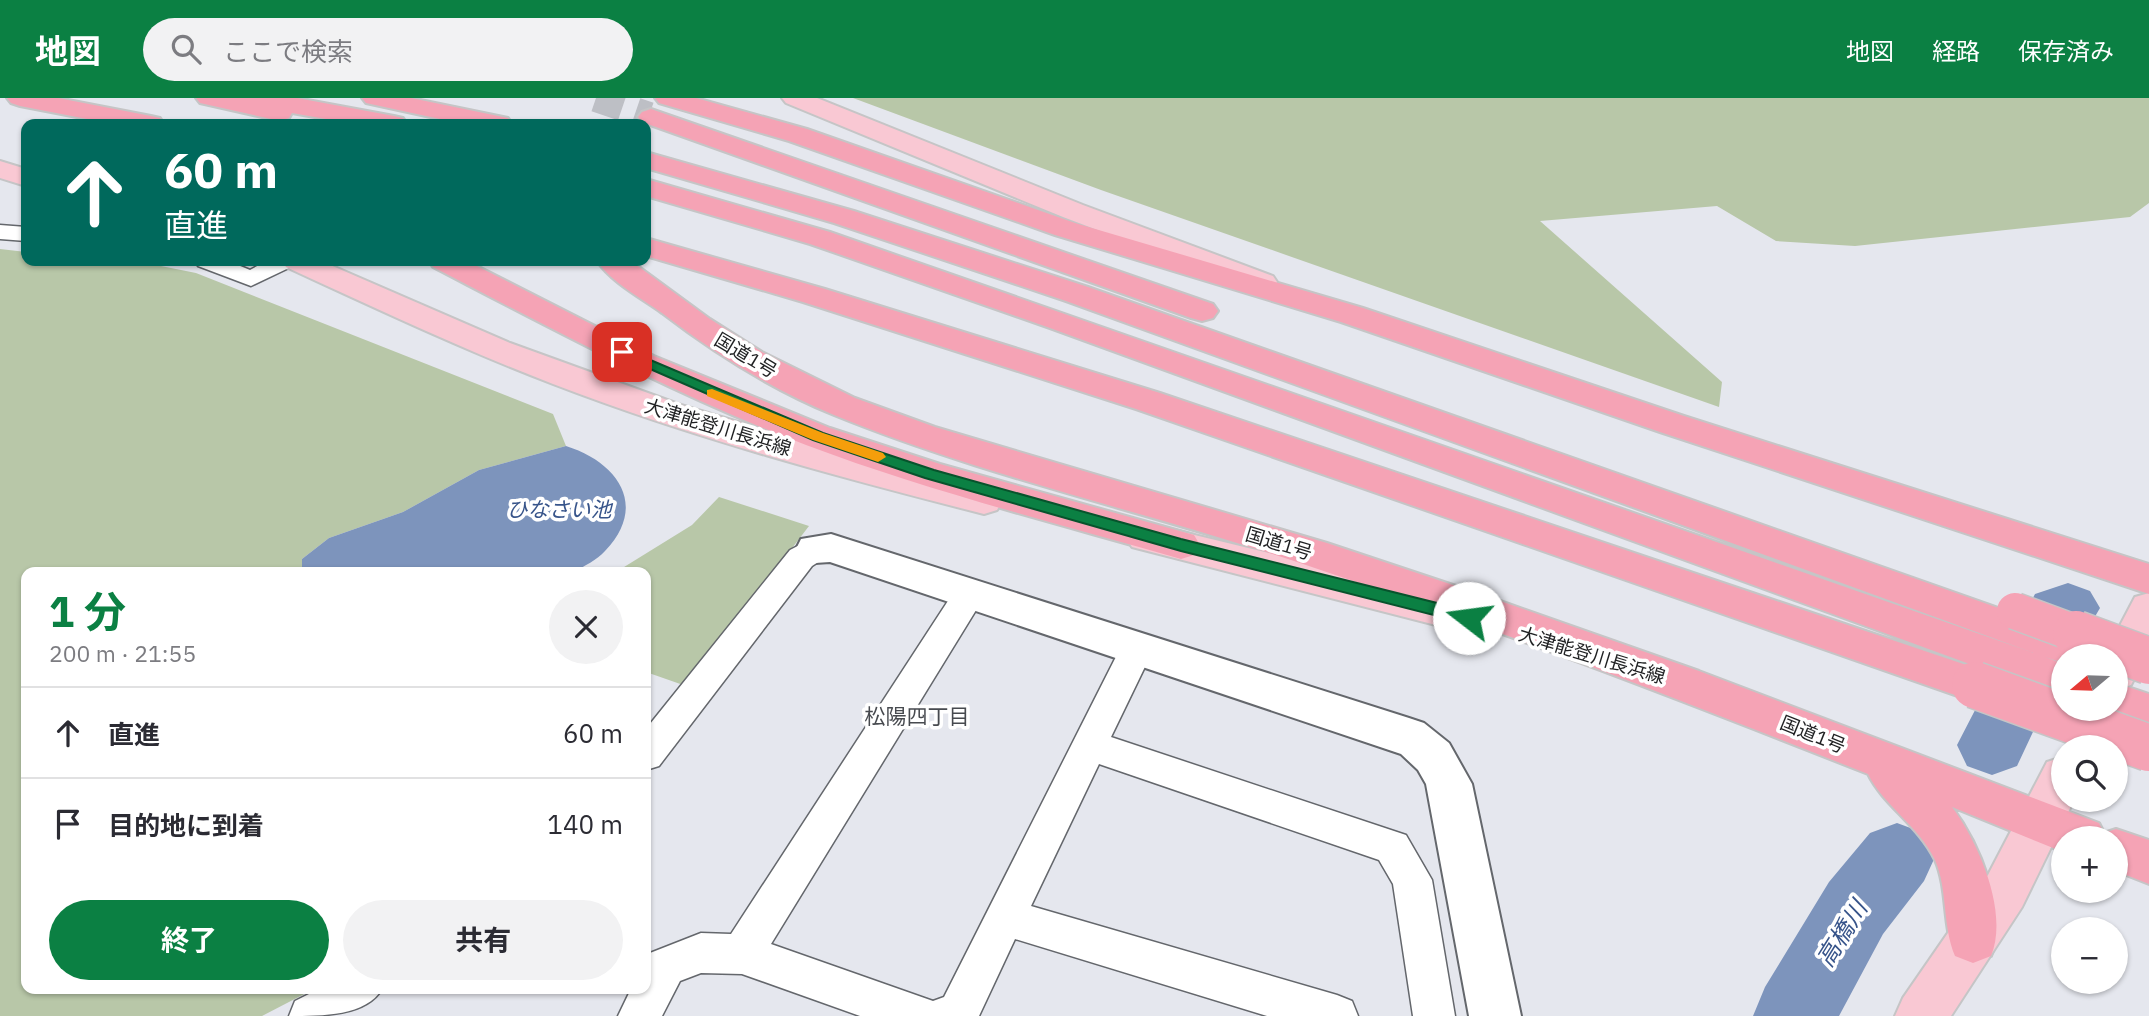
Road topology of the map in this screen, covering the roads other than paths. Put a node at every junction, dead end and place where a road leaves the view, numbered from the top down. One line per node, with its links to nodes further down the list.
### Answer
1 (20, 98): 10 (highway)
2 (209, 98): 11 (highway)
3 (256, 98): 12 (highway)
4 (375, 98): 13 (highway)
5 (730, 98): 18 (highway)
6 (795, 98): 27 (main road)
7 (0, 99): 9 (highway)
8 (658, 107): 18 (highway); 33 (highway)
9 (81, 119)
10 (126, 119)
11 (307, 119)
12 (367, 119)
13 (475, 119)
14 (651, 161): 33 (highway)
15 (0, 169): 16 (main road)
16 (21, 176)
17 (651, 188): 33 (highway)
18 (985, 202): 27 (highway)
19 (0, 232): 20 (street)
20 (21, 234)
21 (651, 248): 33 (highway)
22 (219, 266): 23 (street)
23 (275, 266)
24 (308, 266): 28 (main road, 大津能登川長浜線)
25 (454, 266): 28 (highway)
26 (619, 266): 41 (highway, 国道1号)
27 (1352, 315): 30 (highway)
28 (1181, 545): 41 (main road, 大津能登川長浜線)
29 (815, 549): 31 (street); 46 (street)
30 (2149, 579)
31 (970, 593): 34 (street); 55 (street)
32 (2149, 608): 35 (main road)
33 (1996, 644): 36 (highway); 37 (highway, bridge); 39 (highway); 45 (highway, bridge)
34 (1138, 646): 44 (street); 65 (street)
35 (2128, 649)
36 (2051, 651)
37 (2149, 661)
38 (2128, 670): 40 (highway)
39 (2051, 674)
40 (2149, 678)
41 (1684, 683): 47 (highway, 国道1号)
42 (2128, 704): 43 (highway)
43 (2149, 712)
44 (1089, 745): 53 (street); 64 (street)
45 (2149, 748)
46 (651, 749)
47 (1878, 760): 49 (highway, 国道1号); 54 (highway)
48 (2051, 800): 49 (main road)
49 (2040, 822): 50 (highway, 国道1号); 54 (main road)
50 (2051, 826)
51 (2128, 854): 52 (highway)
52 (2149, 862)
53 (1004, 917): 62 (street); 63 (street)
54 (1973, 939): 66 (main road)
55 (742, 954): 56 (street); 61 (street)
56 (651, 993)
57 (353, 994): 59 (street)
58 (651, 994): 60 (street)
59 (319, 1014)
60 (639, 1016)
61 (919, 1016)
62 (948, 1016)
63 (1337, 1016)
64 (1434, 1016)
65 (1495, 1016)
66 (1921, 1016)

